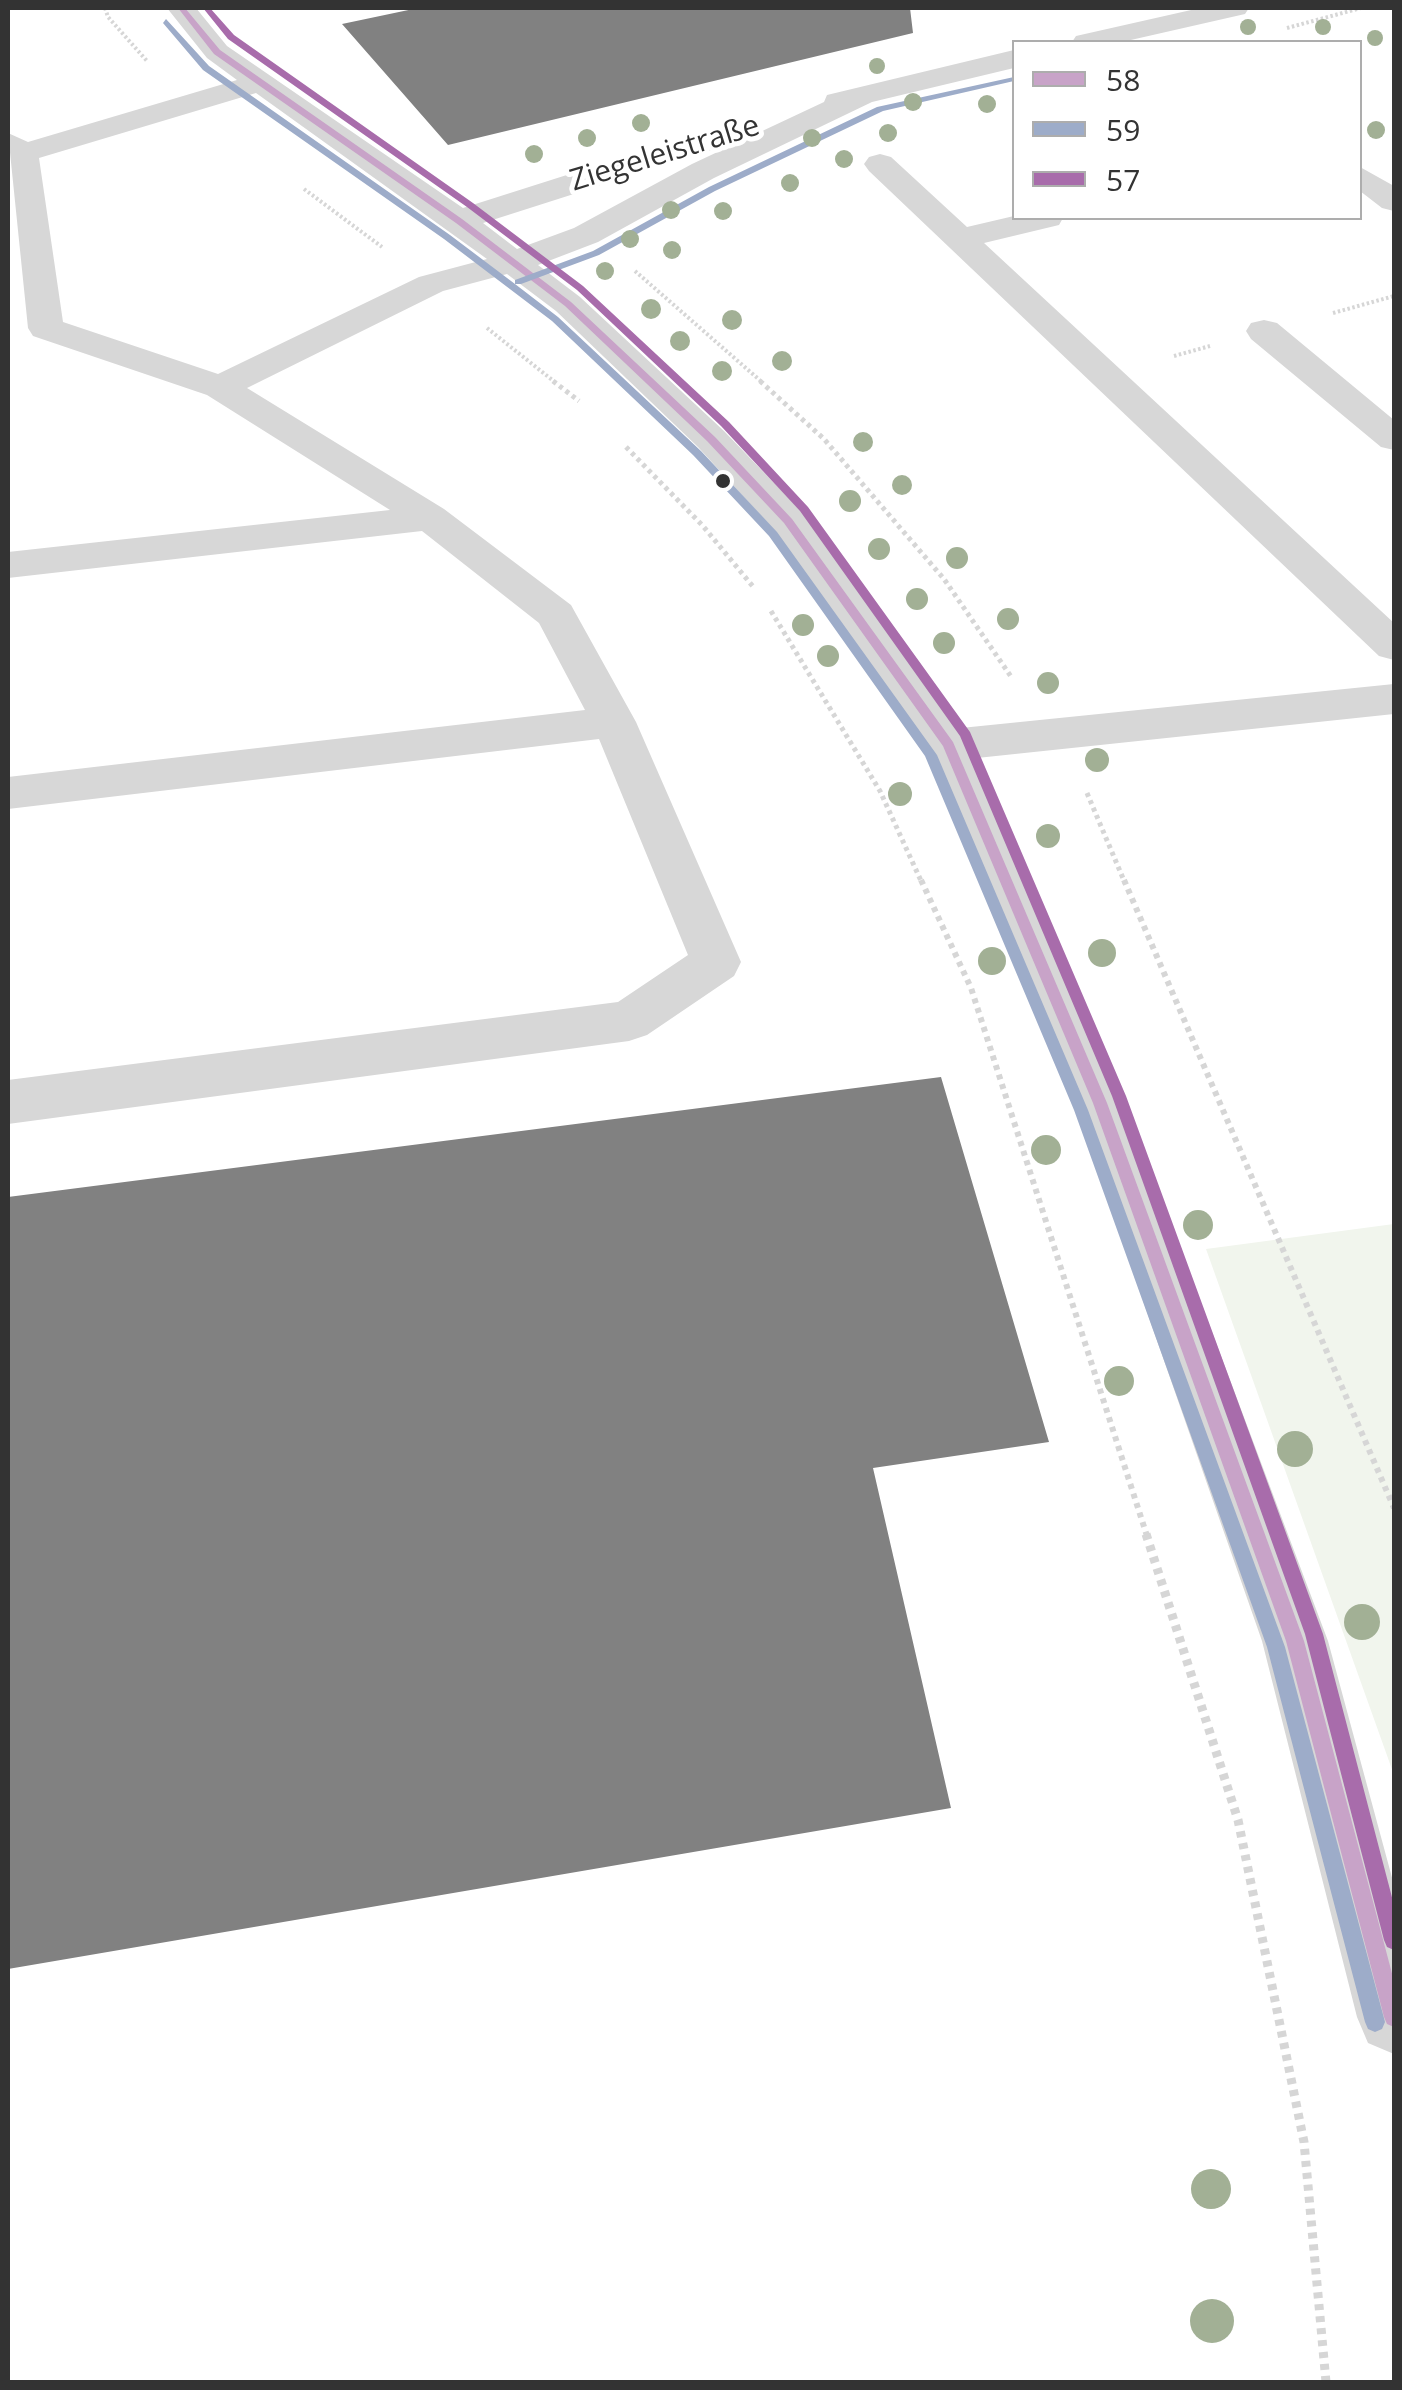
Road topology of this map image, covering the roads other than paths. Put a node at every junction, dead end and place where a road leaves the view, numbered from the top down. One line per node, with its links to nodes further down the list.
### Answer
1 (180, 8): 6 (street)
2 (1235, 8): 3 (street)
3 (1156, 36): 4 (street)
4 (1109, 40)
5 (1012, 58): 7 (street, Ziegeleistraße)
6 (258, 83): 8 (street); 13 (street)
7 (873, 90): 13 (street, Ziegeleistraße); 15 (street, Ziegeleistraße)
8 (15, 147): 17 (street)
9 (880, 164): 14 (street)
10 (1362, 178): 11 (street)
11 (1394, 201)
12 (1040, 220): 14 (street)
13 (459, 221): 15 (street)
14 (959, 239): 21 (street)
15 (511, 263): 17 (street, Ziegeleistraße); 24 (street)
16 (1264, 331): 18 (street)
17 (220, 387): 19 (street)
18 (1394, 439)
19 (430, 518): 20 (street); 23 (street)
20 (8, 565)
21 (1394, 646)
22 (1394, 699): 24 (street)
23 (614, 722): 25 (street); 26 (street)
24 (949, 746): 27 (street)
25 (8, 793)
26 (8, 1102)
27 (1394, 2017)

